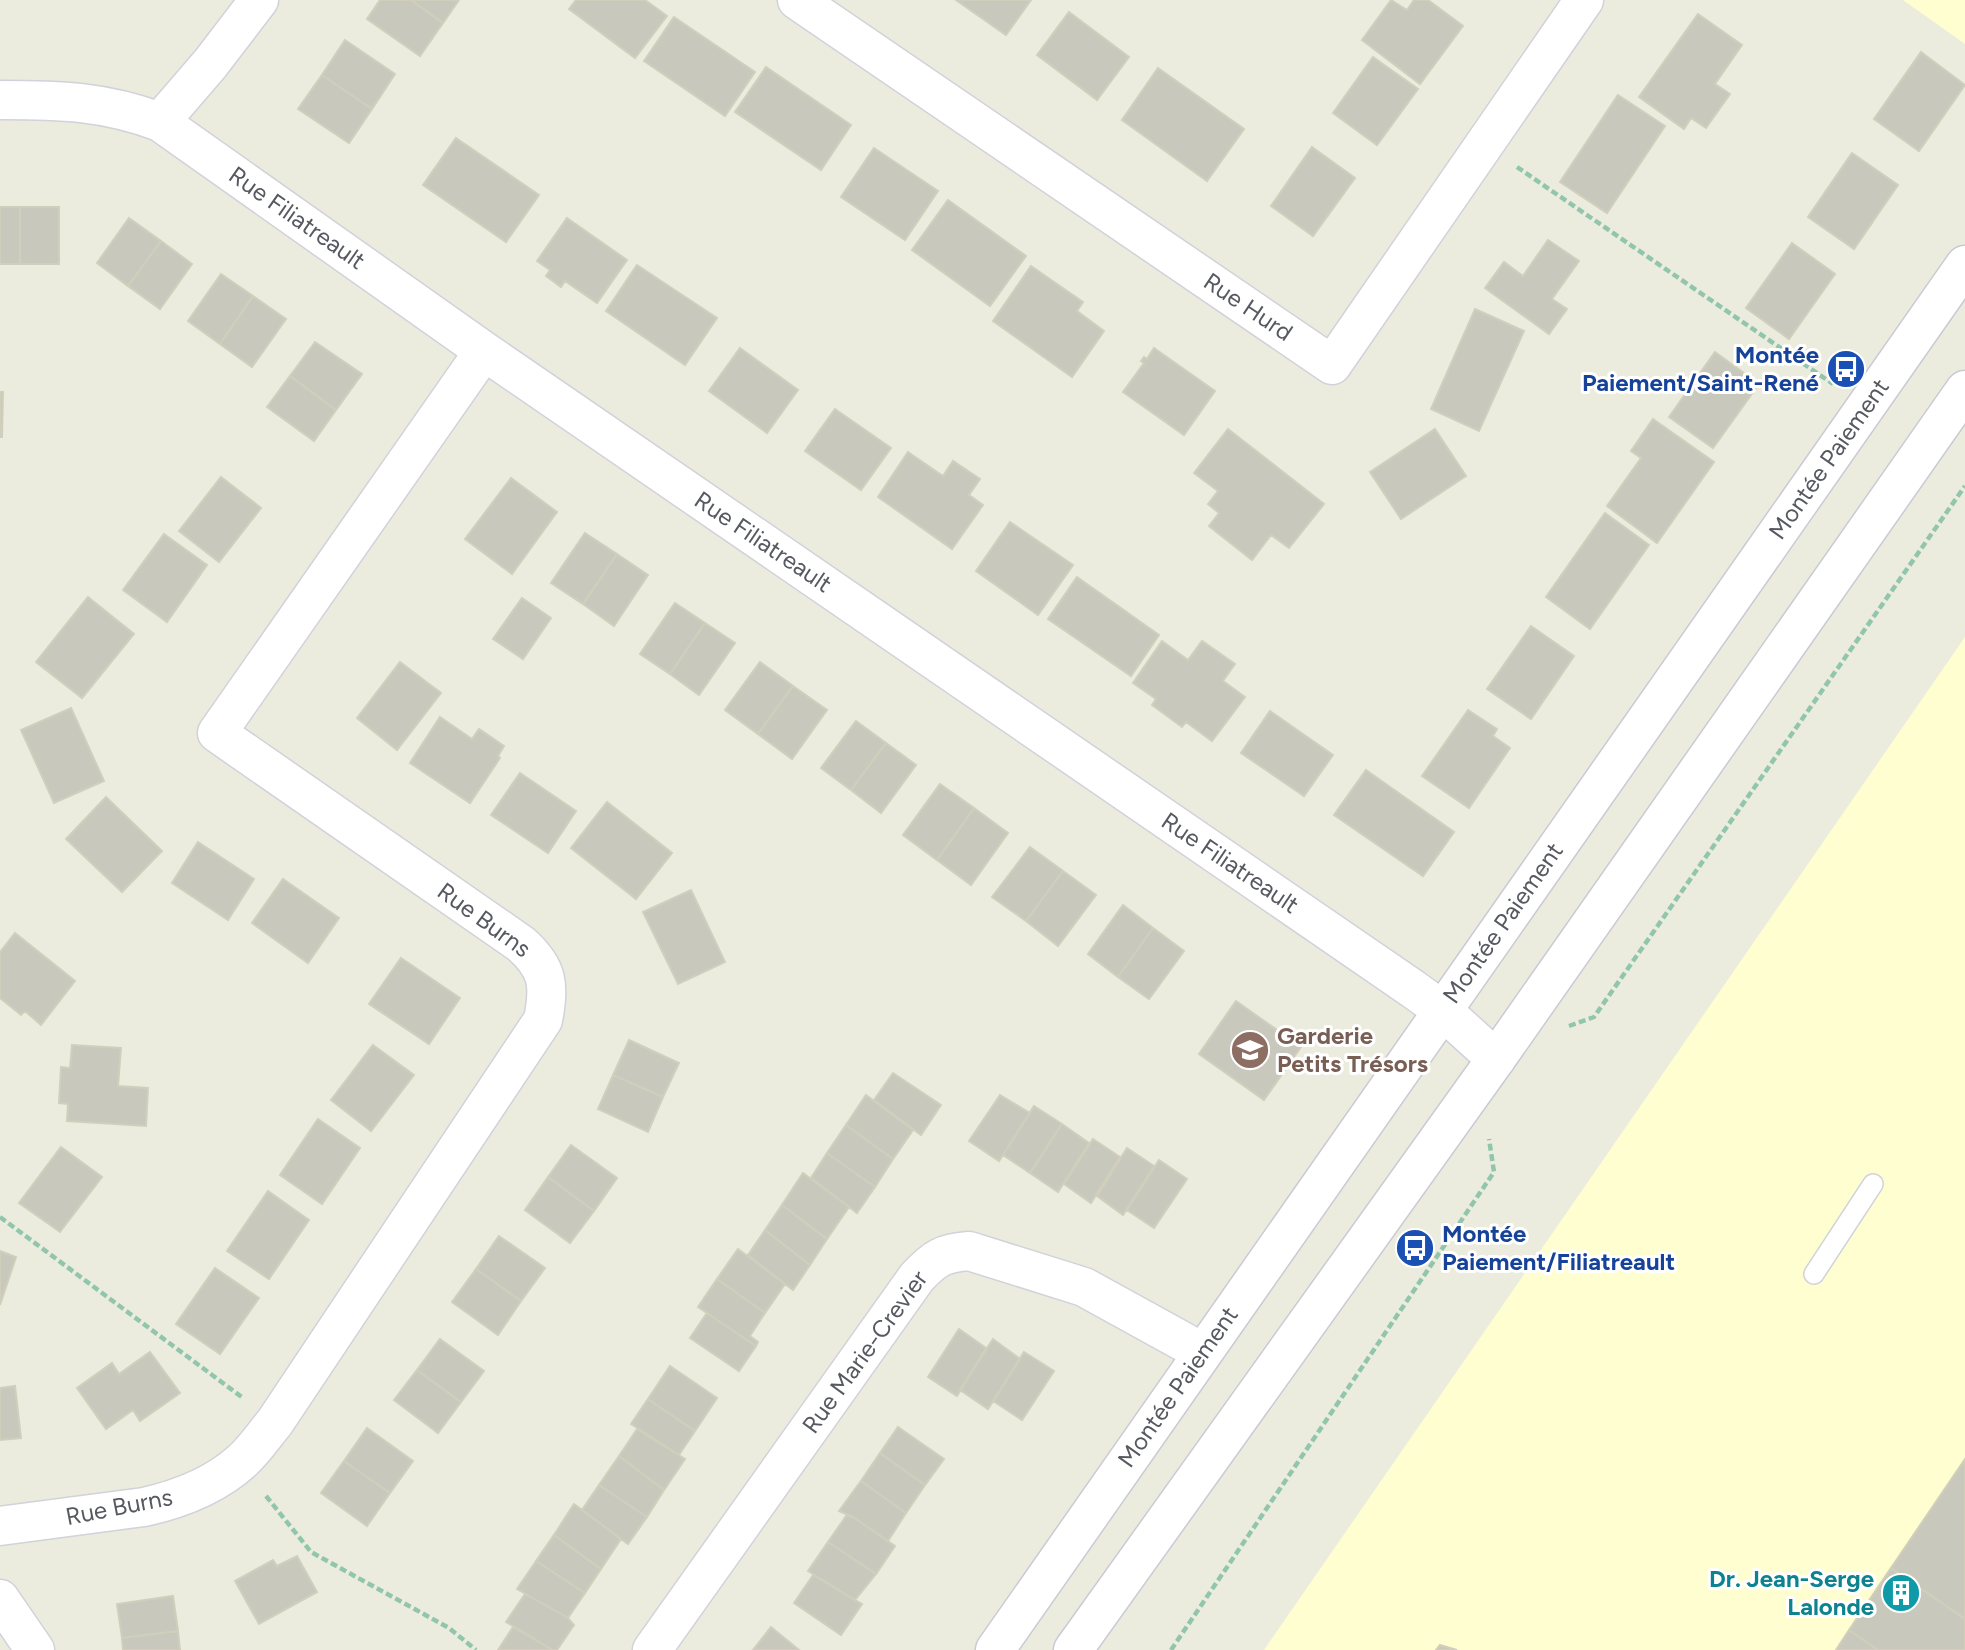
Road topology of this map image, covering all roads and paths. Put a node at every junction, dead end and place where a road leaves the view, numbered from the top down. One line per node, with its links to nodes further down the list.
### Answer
1 (259, 0): 5 (street)
2 (797, 0): 6 (street, Rue Hurd)
3 (1584, 0): 6 (street, Rue Hurd)
4 (0, 100): 5 (street, Rue Filiatreault)
5 (160, 122): 8 (street, Rue Filiatreault)
6 (1485, 145): 10 (path)
7 (1965, 265): 10 (street, Montée Paiement)
8 (484, 351): 12 (street, Rue Filiatreault); 20 (street, Rue Burns)
9 (1965, 390): 14 (street)
10 (1866, 407): 12 (street, Montée Paiement)
11 (1965, 486): 13 (path)
12 (1442, 1010): 14 (street, Rue Filiatreault); 19 (street, Montée Paiement)
13 (1557, 1030)
14 (1496, 1059): 23 (street)
15 (1494, 1131): 31 (path)
16 (1873, 1184): 18 (lane)
17 (0, 1217): 20 (path)
18 (1814, 1274)
19 (1202, 1352): 27 (street, Rue Marie-Crevier); 28 (street, Montée Paiement)
20 (275, 1422): 22 (street, Rue Burns)
21 (266, 1496): 26 (path)
22 (0, 1526)
23 (1132, 1568): 29 (street); 30 (street)
24 (0, 1599): 25 (street)
25 (35, 1650)
26 (476, 1650)
27 (652, 1650)
28 (995, 1650)
29 (1073, 1650)
30 (1091, 1650)
31 (1171, 1650)

